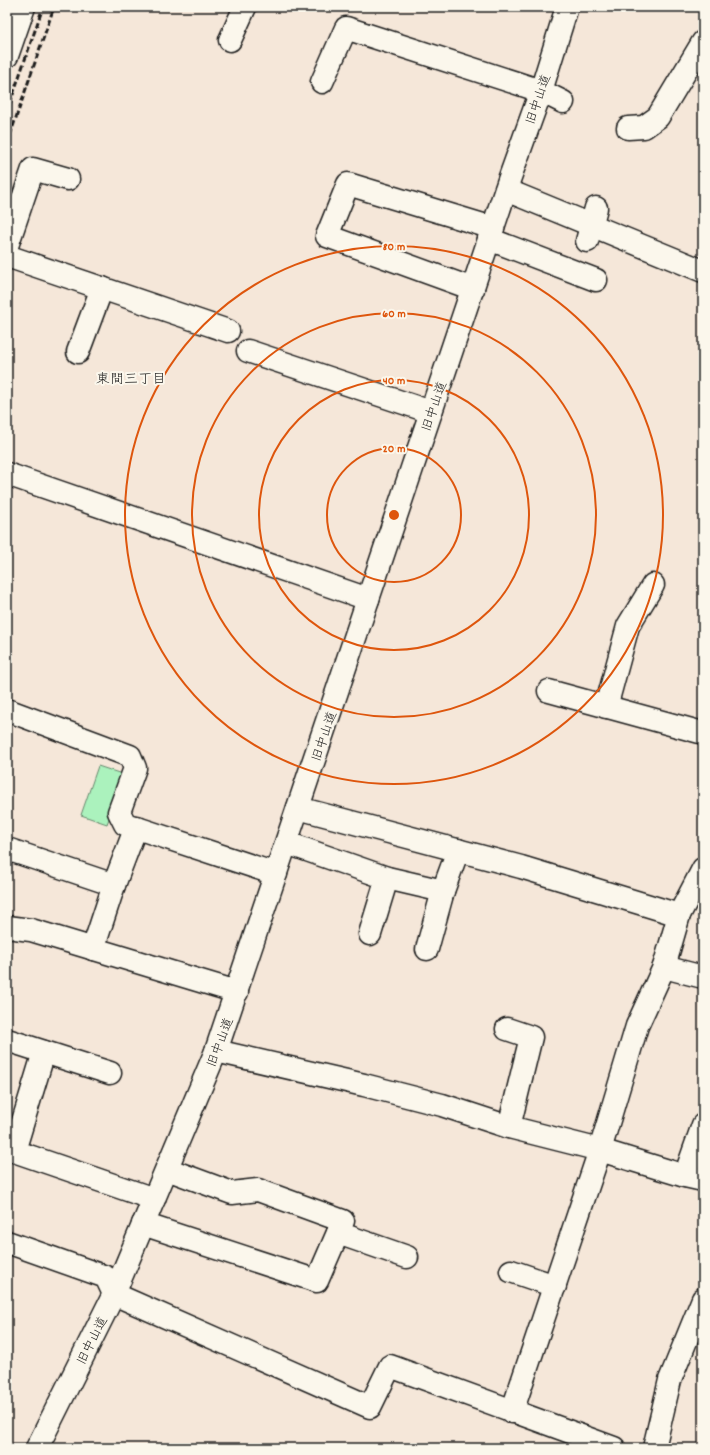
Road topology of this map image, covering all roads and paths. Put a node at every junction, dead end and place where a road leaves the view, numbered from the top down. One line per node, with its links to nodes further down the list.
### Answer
1 (24, 7): 6 (street)
2 (245, 7): 4 (street)
3 (567, 7): 8 (street, 旧中山道)
4 (230, 40)
5 (703, 42): 10 (street)
6 (7, 56)
7 (322, 82): 8 (street)
8 (540, 91): 9 (street); 12 (street, 旧中山道)
9 (563, 102)
10 (628, 128)
11 (68, 179): 14 (street)
12 (506, 190): 13 (street, 旧中山道); 16 (street)
13 (491, 233): 17 (street); 19 (street, 旧中山道); 19 (street)
14 (7, 246)
15 (7, 256): 18 (street)
16 (703, 271)
17 (596, 280)
18 (102, 288): 20 (street); 22 (street)
19 (473, 289): 23 (street, 旧中山道)
20 (228, 331)
21 (248, 351): 23 (street)
22 (78, 352)
23 (431, 412): 26 (street, 旧中山道)
24 (7, 474): 26 (street)
25 (653, 585): 28 (street)
26 (368, 599): 31 (street, 旧中山道)
27 (549, 691): 28 (street)
28 (606, 706): 30 (street)
29 (7, 710): 32 (street)
30 (703, 733)
31 (298, 808): 33 (street, 旧中山道); 35 (street)
32 (136, 827): 37 (street); 39 (street)
33 (287, 843): 37 (street, 旧中山道); 38 (street)
34 (7, 849): 39 (street)
35 (458, 850): 40 (street); 41 (street)
36 (703, 869): 41 (street)
37 (276, 874): 48 (street, 旧中山道)
38 (386, 878): 40 (street); 43 (street)
39 (114, 885): 44 (street)
40 (443, 890): 45 (street)
41 (679, 915): 46 (street)
42 (7, 928): 44 (street)
43 (370, 934)
44 (93, 948): 48 (street)
45 (427, 949)
46 (664, 967): 47 (street); 56 (street)
47 (703, 977)
48 (237, 992): 51 (street, 旧中山道)
49 (507, 1030): 55 (street)
50 (7, 1040): 52 (street)
51 (216, 1051): 55 (street); 57 (street, 旧中山道)
52 (44, 1052): 53 (street); 59 (street)
53 (110, 1073)
54 (703, 1125): 58 (street)
55 (509, 1127): 56 (street)
56 (600, 1150): 58 (street); 65 (street)
57 (167, 1169): 59 (street, 旧中山道); 61 (street)
58 (694, 1178)
59 (154, 1198): 60 (street, 旧中山道)
60 (144, 1224): 61 (street); 66 (street, 旧中山道)
61 (338, 1233): 63 (street)
62 (7, 1242): 66 (street)
63 (407, 1257)
64 (511, 1271): 65 (street)
65 (555, 1286): 68 (street)
66 (114, 1294): 68 (street); 70 (street, 旧中山道)
67 (703, 1299): 69 (street)
68 (512, 1412): 71 (street)
69 (661, 1446)
70 (37, 1448)
71 (614, 1448)

